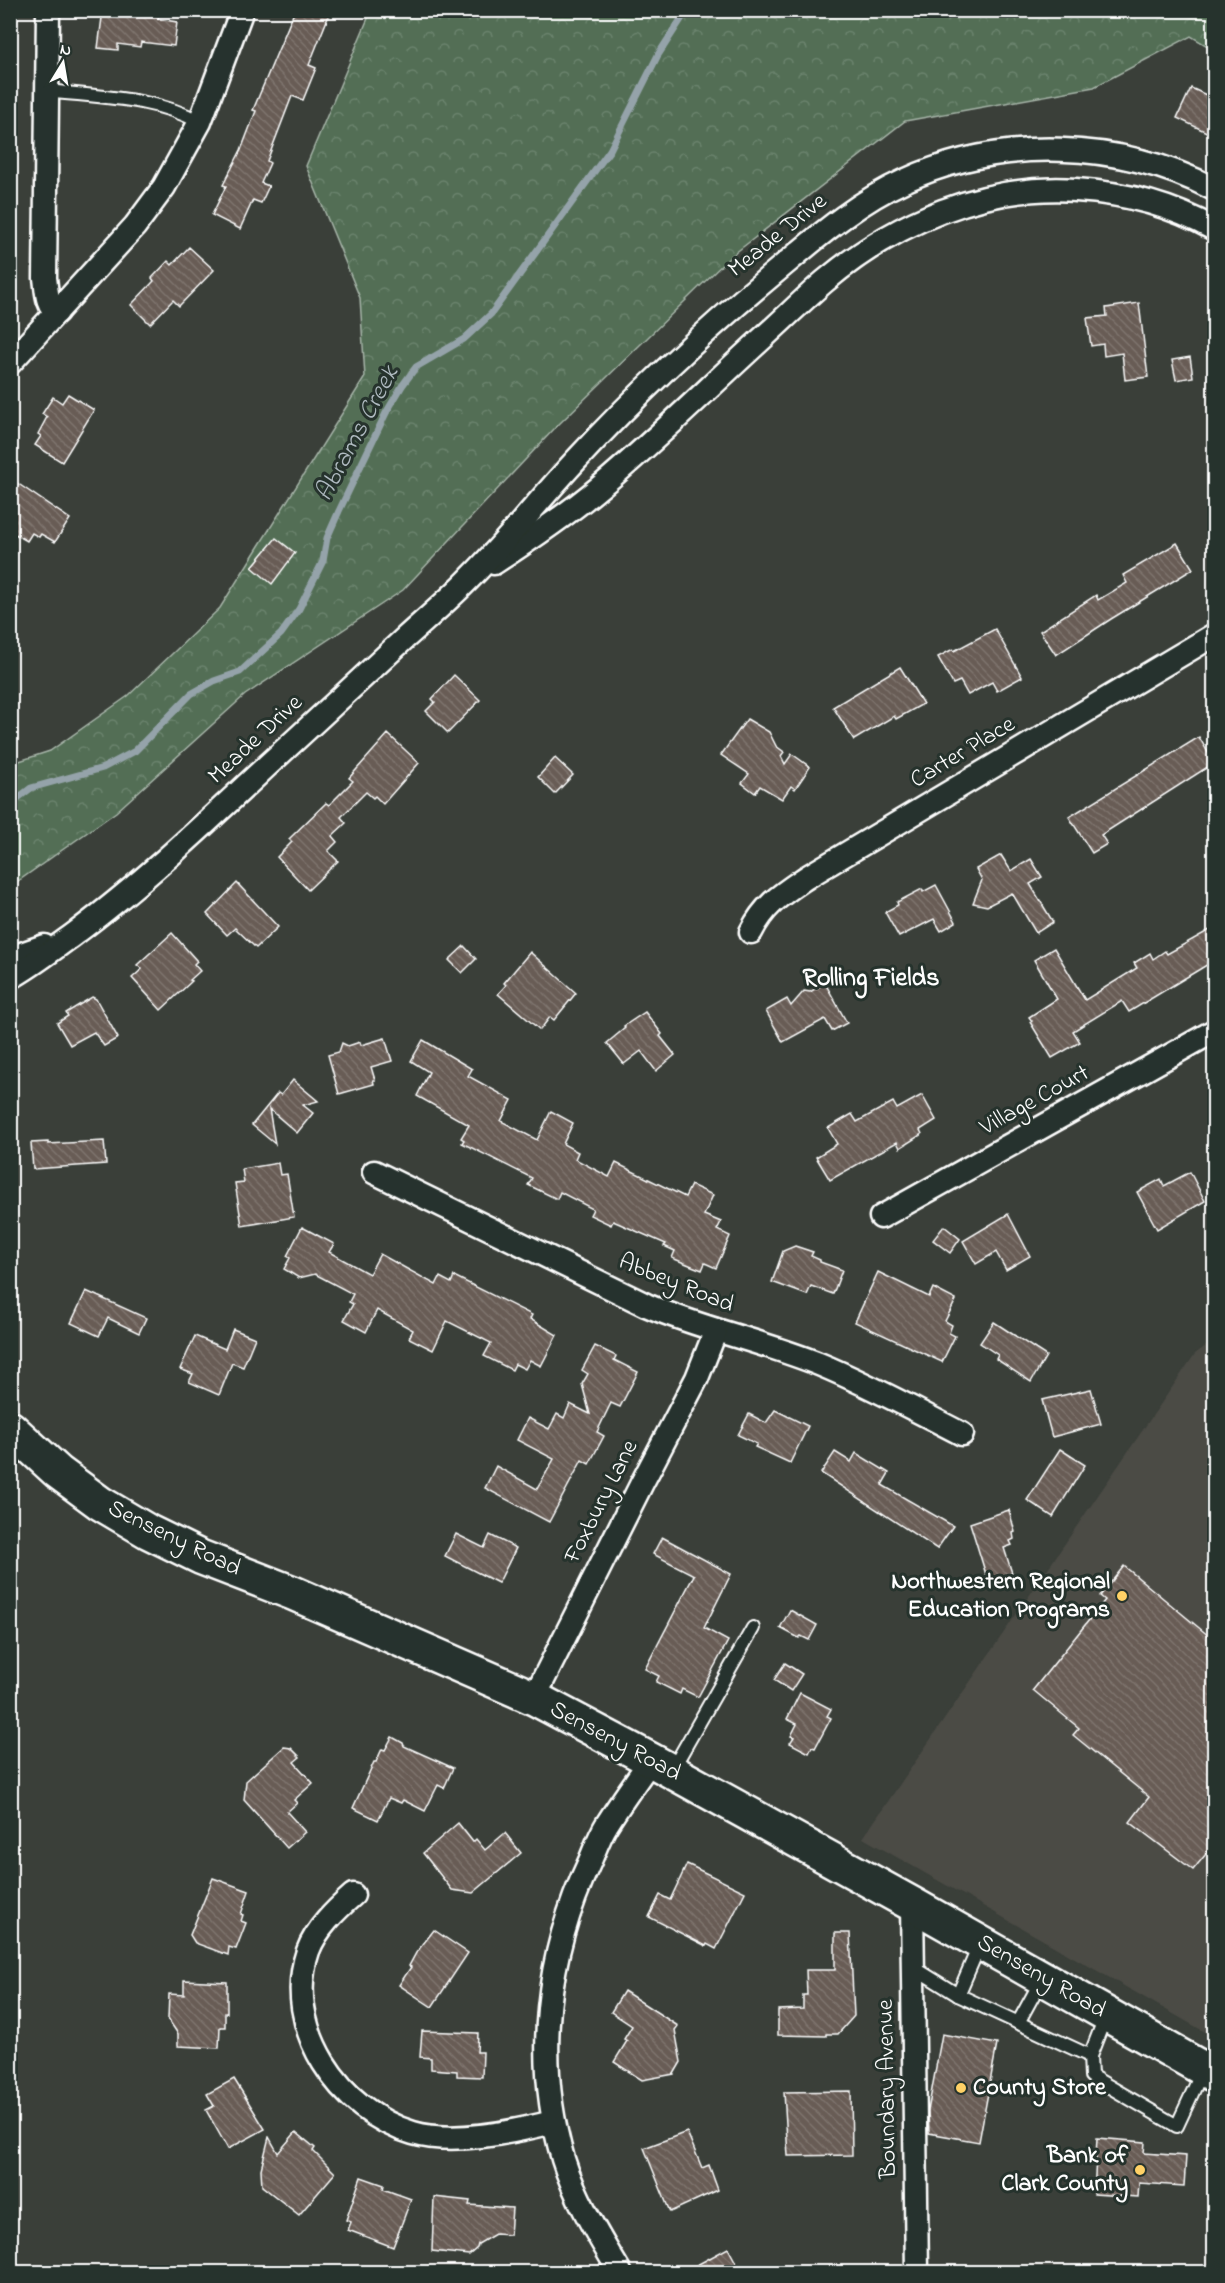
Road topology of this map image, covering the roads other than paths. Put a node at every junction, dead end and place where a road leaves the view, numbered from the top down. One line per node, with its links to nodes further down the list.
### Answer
1 (48, 10): 3 (street)
2 (242, 10): 4 (street)
3 (47, 91): 4 (lane); 7 (street)
4 (200, 122): 7 (street)
5 (1215, 189): 9 (street, Meade Drive)
6 (1215, 229): 9 (street, Meade Drive)
7 (57, 312): 8 (street)
8 (10, 363)
9 (472, 577): 12 (street, Meade Drive)
10 (1215, 635): 11 (street, Carter Place)
11 (751, 932)
12 (71, 936): 13 (street, Meade Drive); 14 (street, Meade Drive)
13 (10, 958)
14 (10, 978)
15 (1215, 1031): 17 (street, Village Court)
16 (374, 1172): 18 (street, Abbey Road)
17 (881, 1217)
18 (716, 1330): 20 (street, Abbey Road); 22 (street, Foxbury Lane)
19 (10, 1428): 22 (main road, Senseny Road)
20 (962, 1434)
21 (753, 1628): 23 (lane)
22 (534, 1698): 23 (main road, Senseny Road)
23 (661, 1765): 25 (main road, Senseny Road); 34 (street)
24 (353, 1895): 34 (street)
25 (912, 1904): 26 (main road, Senseny Road); 27 (street, Boundary Avenue)
26 (980, 1943): 28 (main road, Senseny Road); 29 (lane)
27 (913, 1966): 29 (lane); 36 (street, Boundary Avenue)
28 (1042, 1978): 30 (main road, Senseny Road); 31 (lane)
29 (958, 1995): 31 (lane)
30 (1107, 2014): 32 (lane); 33 (main road, Senseny Road)
31 (1018, 2023): 32 (lane)
32 (1090, 2056): 33 (lane)
33 (1209, 2072)
34 (553, 2122): 35 (street)
35 (620, 2272)
36 (917, 2272)

